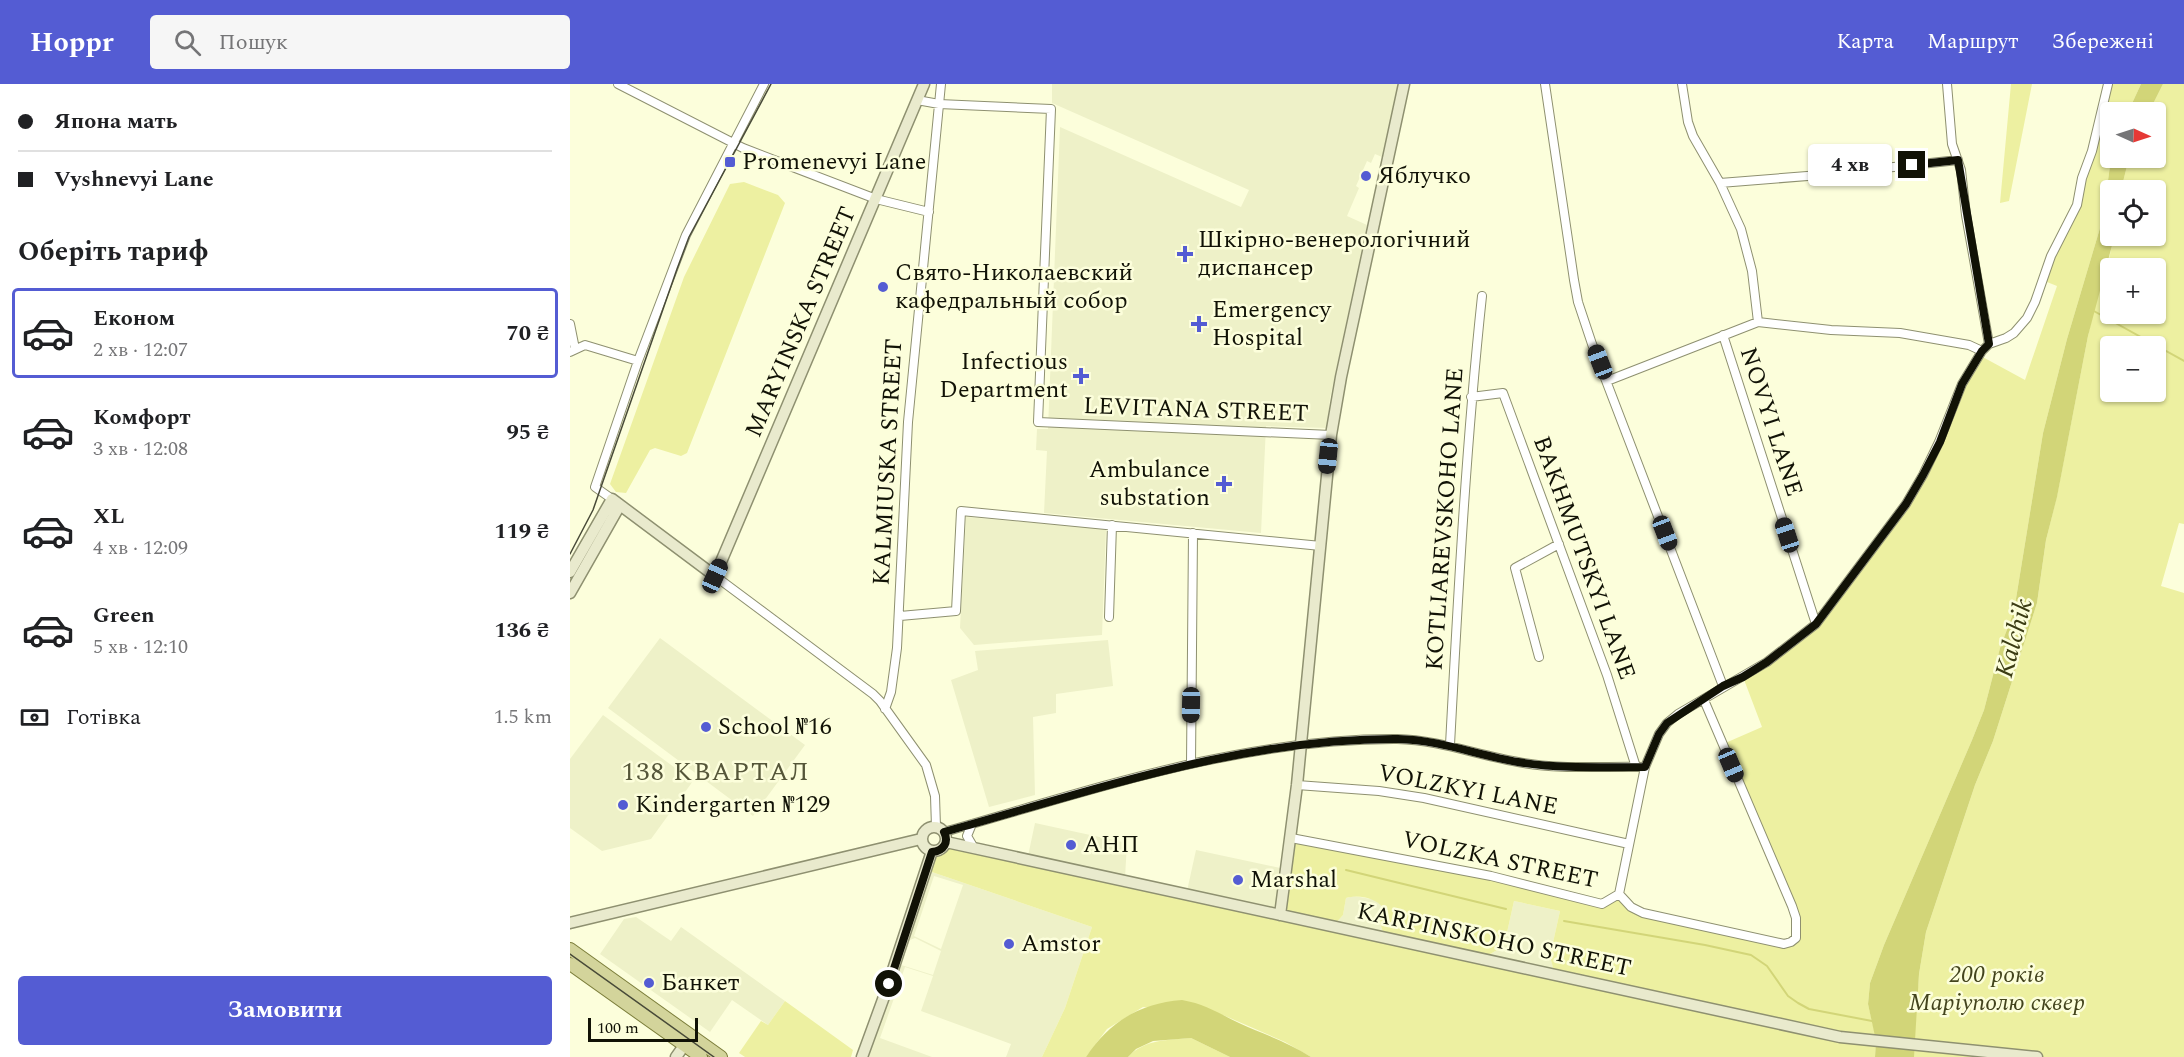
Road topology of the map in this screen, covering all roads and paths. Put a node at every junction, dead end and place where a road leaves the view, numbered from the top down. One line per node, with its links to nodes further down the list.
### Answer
1 (618, 84): 10 (street)
2 (764, 84): 13 (street)
3 (924, 84): 11 (street, MARYINSKA STREET)
4 (941, 84): 12 (street, KALMIUSKA STREET)
5 (1404, 84): 28 (street)
6 (1545, 84): 26 (street)
7 (1682, 84): 15 (street)
8 (1947, 84): 14 (street)
9 (2108, 84): 22 (street)
10 (630, 87): 13 (street)
11 (917, 100): 12 (street, LEVITANA STREET); 16 (street, MARYINSKA STREET)
12 (939, 104): 17 (street, KALMIUSKA STREET); 28 (street, LEVITANA STREET)
13 (734, 144): 16 (street); 25 (street)
14 (1958, 160): 15 (street); 22 (street)
15 (1720, 183): 19 (street)
16 (876, 199): 17 (street); 35 (street, MARYINSKA STREET)
17 (929, 212): 37 (street, KALMIUSKA STREET)
18 (1482, 296): 27 (street, KOTLIAREVSKOHO LANE)
19 (1758, 322): 21 (street); 24 (street)
20 (570, 324): 23 (street)
21 (1723, 335): 26 (street); 39 (street, NOVYI LANE)
22 (1989, 344): 24 (street)
23 (573, 350): 25 (street)
24 (1982, 351): 39 (street)
25 (638, 361): 29 (street)
26 (1607, 381): 41 (street)
27 (1471, 397): 32 (street, BAKHMUTSKYI LANE); 45 (street, KOTLIAREVSKOHO LANE)
28 (1331, 435): 33 (street)
29 (616, 502): 34 (street); 35 (street); 36 (street)
30 (1112, 525): 31 (street); 37 (street); 38 (street)
31 (1193, 533): 33 (street); 46 (street)
32 (1559, 544): 40 (street); 47 (street, BAKHMUTSKYI LANE)
33 (1320, 546): 44 (street)
34 (570, 572)
35 (715, 576): 43 (street)
36 (570, 592)
37 (900, 616): 43 (street, KALMIUSKA STREET)
38 (1109, 617)
39 (1816, 624): 41 (street)
40 (1539, 657)
41 (1723, 686): 42 (street)
42 (1704, 700): 47 (street); 56 (street, VOLZKA STREET)
43 (885, 709): 50 (street)
44 (1301, 745): 45 (street); 46 (street); 48 (street)
45 (1450, 745): 47 (street)
46 (1191, 763): 49 (street)
47 (1641, 767): 53 (street)
48 (1297, 785): 51 (street); 53 (street, VOLZKYI LANE)
49 (972, 824): 50 (street); 54 (street)
50 (942, 834): 52 (street); 54 (street, KARPINSKOHO STREET); 55 (street)
51 (1291, 838): 56 (street, VOLZKA STREET); 57 (street)
52 (921, 839): 55 (street); 58 (street)
53 (1629, 844): 56 (street)
54 (974, 848): 57 (street, KARPINSKOHO STREET)
55 (932, 852): 65 (street)
56 (1618, 894)
57 (1280, 915): 66 (street, KARPINSKOHO STREET)
58 (572, 924)
59 (570, 950): 61 (main road)
60 (570, 964): 61 (main road)
61 (688, 1040): 62 (street); 63 (main road); 64 (main road)
62 (676, 1057)
63 (701, 1057)
64 (721, 1057)
65 (862, 1057)
66 (2037, 1057)

